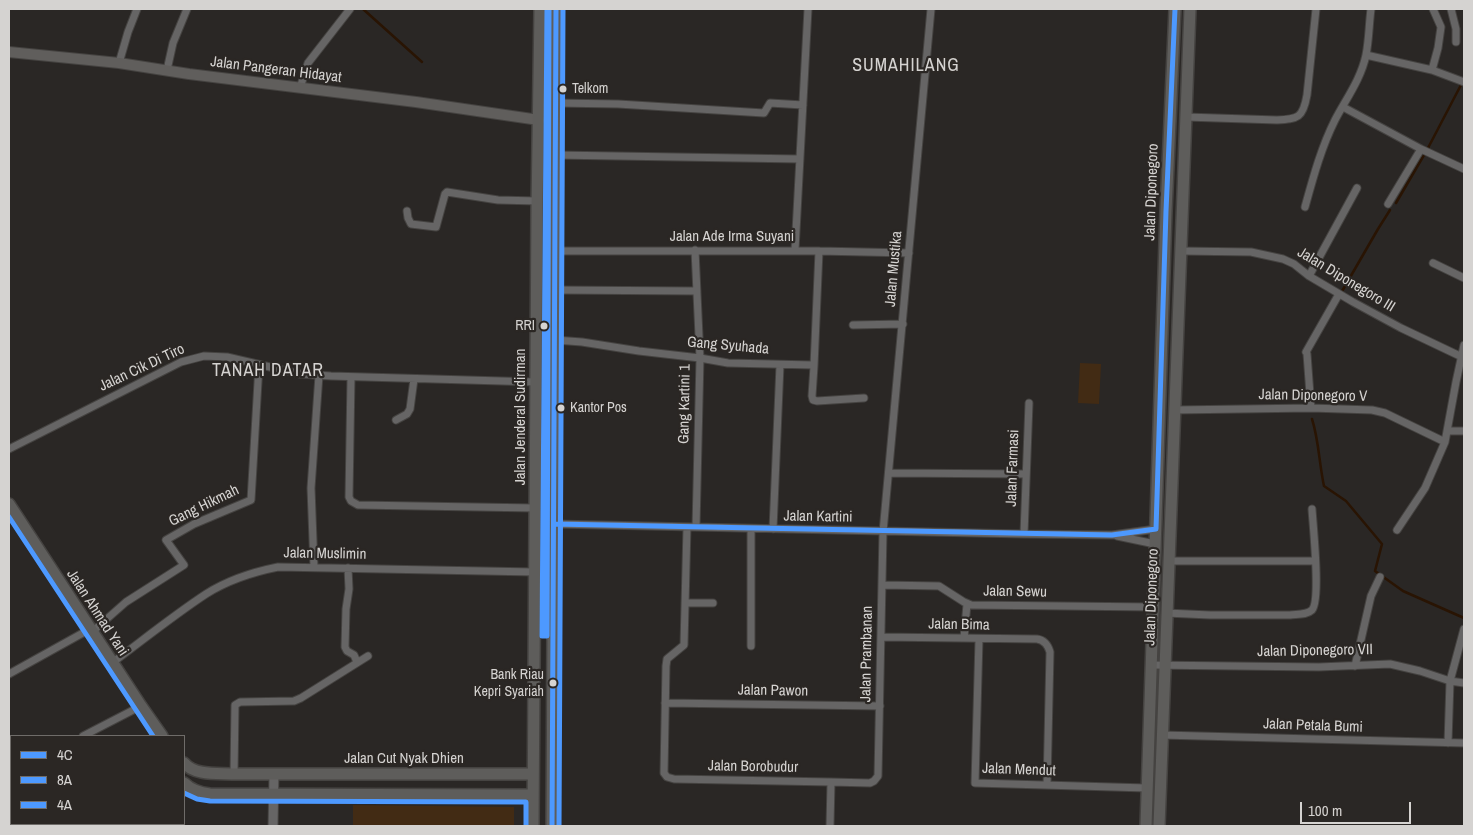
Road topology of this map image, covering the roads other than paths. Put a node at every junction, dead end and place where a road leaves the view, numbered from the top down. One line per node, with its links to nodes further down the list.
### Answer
1 (137, 9): 17 (street)
2 (187, 9): 18 (street)
3 (350, 9): 21 (street)
4 (540, 9): 26 (main road, Jalan Jenderal Sudirman)
5 (556, 9): 22 (main road)
6 (808, 9): 23 (street)
7 (930, 9): 43 (street, Jalan Mustika)
8 (1175, 9): 82 (main road, Jalan Diponegoro)
9 (1190, 9): 25 (main road, Jalan Diponegoro)
10 (1316, 9): 25 (street)
11 (1371, 9): 16 (street)
12 (1433, 9): 19 (street)
13 (1451, 9): 14 (street)
14 (1456, 42)
15 (9, 52): 17 (main road, Jalan Pangeran Hidayat)
16 (1366, 55): 19 (street); 24 (street)
17 (120, 63): 18 (main road, Jalan Pangeran Hidayat)
18 (167, 70): 21 (main road, Jalan Pangeran Hidayat)
19 (1432, 70): 20 (street)
20 (1464, 82)
21 (300, 88): 26 (main road, Jalan Pangeran Hidayat)
22 (556, 103): 23 (street); 28 (main road)
23 (803, 105): 29 (street)
24 (1344, 107): 27 (street); 34 (street)
25 (1186, 117): 42 (main road, Jalan Diponegoro)
26 (538, 120): 32 (main road, Jalan Jenderal Sudirman)
27 (1421, 149): 30 (street); 33 (street)
28 (555, 155): 29 (street); 37 (main road)
29 (800, 159): 39 (street)
30 (1464, 169)
31 (1358, 188): 45 (street)
32 (537, 201): 35 (street); 36 (main road, Jalan Jenderal Sudirman)
33 (1388, 204)
34 (1305, 208)
35 (407, 211)
36 (537, 232): 37 (main road); 62 (main road, Jalan Jenderal Sudirman)
37 (555, 232): 41 (main road)
38 (695, 250): 39 (street, Jalan Ade Irma Suyani); 41 (street, Jalan Ade Irma Suyani); 48 (street, Gang Kartini 1)
39 (796, 250): 40 (street, Jalan Ade Irma Suyani)
40 (819, 250): 43 (street, Jalan Ade Irma Suyani); 58 (street)
41 (555, 251): 47 (main road)
42 (1180, 251): 45 (street, Jalan Diponegoro III); 66 (main road, Jalan Diponegoro)
43 (909, 253): 51 (street, Jalan Mustika)
44 (1433, 264): 46 (street)
45 (1309, 276): 49 (street, Jalan Diponegoro III)
46 (1464, 278)
47 (555, 290): 48 (street); 52 (main road)
48 (697, 291): 55 (street, Gang Kartini 1)
49 (1341, 295): 54 (street, Jalan Diponegoro III); 65 (street)
50 (853, 324): 51 (street)
51 (903, 324): 72 (street, Jalan Mustika)
52 (555, 340): 55 (street, Gang Syuhada); 77 (main road)
53 (1464, 345): 54 (street)
54 (1462, 357): 68 (street)
55 (700, 358): 57 (street, Gang Syuhada); 79 (street, Gang Kartini 1)
56 (259, 365): 59 (street, Jalan Cik Di Tiro); 71 (street, Jalan Cik Di Tiro); 100 (street, Gang Hikmah)
57 (780, 365): 58 (street, Gang Syuhada); 81 (street)
58 (814, 366): 63 (street)
59 (318, 375): 60 (street, Jalan Cik Di Tiro); 90 (street)
60 (351, 377): 61 (street, Jalan Cik Di Tiro); 75 (street)
61 (414, 379): 62 (street, Jalan Cik Di Tiro); 67 (street)
62 (536, 382): 75 (main road, Jalan Jenderal Sudirman)
63 (864, 398)
64 (1029, 403): 73 (street, Jalan Farmasi)
65 (1311, 408): 66 (street, Jalan Diponegoro V); 70 (street, Jalan Diponegoro V)
66 (1174, 410): 88 (main road, Jalan Diponegoro)
67 (396, 420)
68 (1447, 430): 69 (street); 70 (street)
69 (1464, 431)
70 (1445, 442): 83 (street)
71 (9, 449)
72 (889, 473): 73 (street); 84 (street, Jalan Mustika)
73 (1026, 474): 85 (street, Jalan Farmasi)
74 (9, 504): 100 (main road, Jalan Ahmad Yani)
75 (535, 508): 92 (main road, Jalan Jenderal Sudirman)
76 (1312, 510): 89 (street)
77 (554, 524): 78 (street, Jalan Kartini); 106 (main road)
78 (687, 527): 79 (street, Jalan Kartini); 95 (street)
79 (696, 527): 80 (street, Jalan Kartini)
80 (751, 529): 81 (street, Jalan Kartini); 107 (street)
81 (773, 529): 84 (street, Jalan Kartini)
82 (1156, 529): 86 (street, Jalan Kartini); 87 (main road, Jalan Diponegoro)
83 (1397, 530)
84 (883, 532): 85 (street, Jalan Kartini); 94 (street, Jalan Prambanan)
85 (1024, 534): 86 (street, Jalan Kartini)
86 (1112, 534): 87 (street, Jalan Kartini)
87 (1155, 544): 98 (main road, Jalan Diponegoro)
88 (1168, 561): 89 (street); 99 (main road, Jalan Diponegoro)
89 (1315, 561): 99 (street)
90 (314, 567): 91 (street, Jalan Muslimin); 110 (street, Jalan Muslimin)
91 (348, 568): 92 (street, Jalan Muslimin); 109 (street)
92 (535, 572): 105 (main road, Jalan Jenderal Sudirman)
93 (1380, 577): 113 (street)
94 (883, 584): 97 (street, Jalan Sewu); 102 (street, Jalan Prambanan)
95 (685, 603): 96 (street); 117 (street)
96 (713, 603)
97 (967, 604): 98 (street, Jalan Sewu); 103 (street)
98 (1153, 607): 111 (main road, Jalan Diponegoro)
99 (1166, 613): 112 (main road, Jalan Diponegoro)
100 (91, 630): 110 (main road, Jalan Ahmad Yani); 114 (street)
101 (1464, 630): 115 (street)
102 (881, 637): 103 (street, Jalan Bima); 119 (street, Jalan Prambanan)
103 (964, 638): 104 (street, Jalan Bima)
104 (979, 639): 133 (street, Jalan Bima); 133 (street, Jalan Mendut)
105 (534, 643): 106 (main road); 129 (main road, Jalan Jenderal Sudirman)
106 (554, 643): 140 (main road)
107 (751, 646)
108 (368, 656): 109 (street)
109 (357, 662): 126 (street)
110 (112, 663): 118 (main road, Jalan Ahmad Yani)
111 (1150, 665): 112 (street, Jalan Diponegoro VII); 134 (main road, Jalan Diponegoro)
112 (1164, 666): 113 (street, Jalan Diponegoro VII); 122 (main road, Jalan Diponegoro)
113 (1355, 666): 115 (street, Jalan Diponegoro VII)
114 (9, 674)
115 (1450, 681): 116 (street, Jalan Diponegoro VII); 123 (street)
116 (1464, 682)
117 (665, 703): 119 (street, Jalan Pawon); 131 (street, Jalan Borobudur)
118 (141, 706): 120 (street); 121 (main road, Jalan Ahmad Yani)
119 (880, 706): 130 (street, Jalan Prambanan)
120 (86, 735)
121 (161, 735)
122 (1162, 735): 123 (street, Jalan Petala Bumi); 143 (main road, Jalan Diponegoro)
123 (1448, 743): 124 (street, Jalan Petala Bumi)
124 (1464, 743)
125 (185, 764): 126 (main road, Jalan Cut Nyak Dhien)
126 (234, 774): 127 (main road, Jalan Cut Nyak Dhien)
127 (274, 774): 128 (main road, Jalan Cut Nyak Dhien); 135 (street)
128 (508, 774): 129 (main road, Jalan Cut Nyak Dhien); 136 (main road)
129 (533, 774): 137 (main road, Jalan Jenderal Sudirman)
130 (878, 776): 131 (street, Jalan Borobudur)
131 (831, 782): 141 (street)
132 (185, 785): 135 (main road)
133 (1047, 785): 134 (street, Jalan Mendut)
134 (1147, 788): 142 (main road, Jalan Diponegoro)
135 (274, 795): 136 (main road); 138 (street)
136 (507, 795): 137 (main road)
137 (533, 795): 139 (main road, Jalan Jenderal Sudirman)
138 (274, 826)
139 (533, 826)
140 (552, 826)
141 (830, 826)
142 (1146, 826)
143 (1159, 826)

